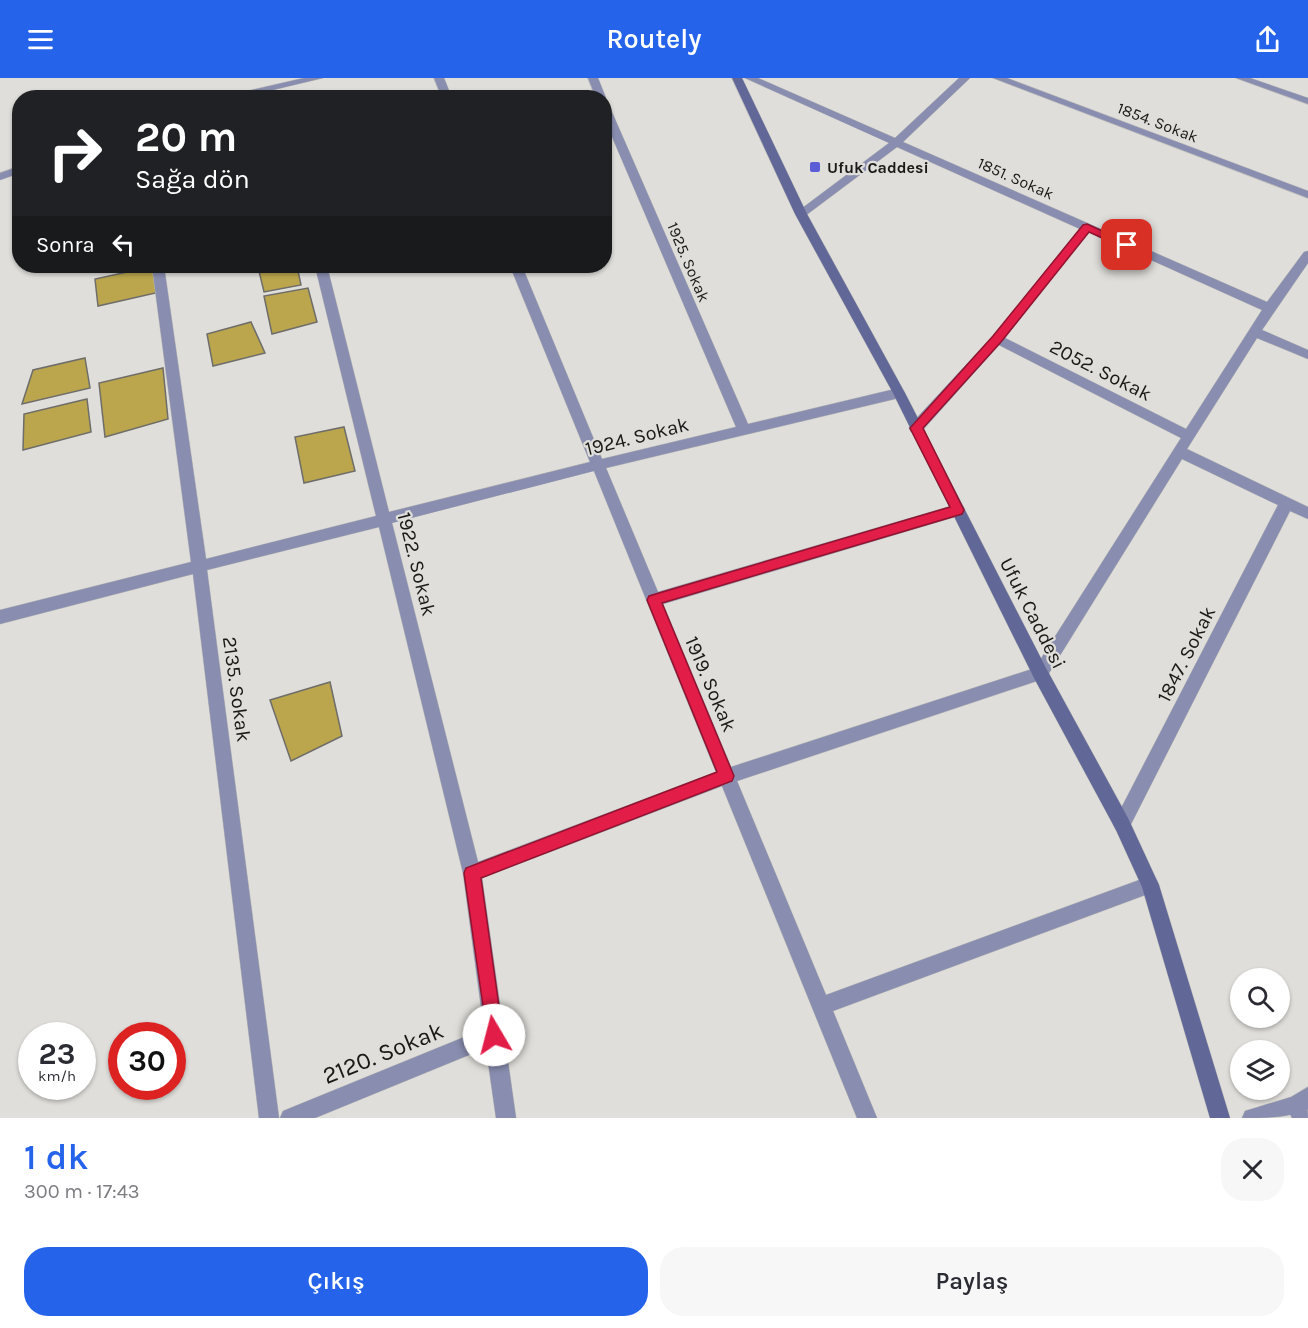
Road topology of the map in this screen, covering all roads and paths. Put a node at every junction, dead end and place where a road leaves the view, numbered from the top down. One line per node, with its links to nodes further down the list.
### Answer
1 (318, 78): 7 (street)
2 (737, 78): 14 (main road, Ufuk Caddesi)
3 (750, 78): 12 (street, 1851. Sokak)
4 (965, 78): 12 (street)
5 (998, 78): 13 (street, 1854. Sokak)
6 (1241, 78): 10 (street)
7 (277, 86): 8 (street); 9 (street)
8 (259, 90)
9 (278, 90)
10 (1308, 101)
11 (612, 124): 26 (street, 1925. Sokak)
12 (897, 142): 14 (street); 15 (street, 1851. Sokak)
13 (1308, 195)
14 (801, 214): 24 (main road, Ufuk Caddesi)
15 (1087, 227): 20 (street, 1851. Sokak); 22 (street)
16 (1308, 255): 20 (street)
17 (159, 273): 34 (street, 2135. Sokak)
18 (323, 273): 33 (street, 1922. Sokak)
19 (519, 273): 29 (street, 1919. Sokak)
20 (1269, 308): 21 (street)
21 (1255, 332): 23 (street); 27 (street)
22 (997, 339): 25 (street); 27 (street, 2052. Sokak)
23 (1308, 355)
24 (899, 393): 25 (main road, Ufuk Caddesi); 26 (street, 1924. Sokak)
25 (916, 428): 31 (main road, Ufuk Caddesi)
26 (744, 431): 29 (street, 1924. Sokak)
27 (1187, 435): 28 (street)
28 (1178, 451): 30 (street); 37 (street)
29 (598, 465): 33 (street, 1924. Sokak); 35 (street, 1919. Sokak)
30 (1287, 502): 32 (street); 39 (street, 1847. Sokak)
31 (958, 510): 35 (street); 37 (main road, Ufuk Caddesi)
32 (1308, 513)
33 (384, 520): 34 (street, 1924. Sokak); 40 (street, 1922. Sokak)
34 (199, 567): 36 (street, 1924. Sokak); 45 (street, 2135. Sokak)
35 (654, 600): 38 (street, 1919. Sokak)
36 (0, 617)
37 (1040, 673): 38 (street); 39 (main road, Ufuk Caddesi)
38 (726, 776): 40 (street); 42 (street, 1919. Sokak)
39 (1122, 824): 41 (main road, Ufuk Caddesi)
40 (472, 873): 43 (street, 1922. Sokak)
41 (1150, 885): 42 (street); 49 (main road, Ufuk Caddesi)
42 (821, 1006): 48 (street, 1919. Sokak)
43 (494, 1035): 46 (street, 2120. Sokak); 47 (street, 1922. Sokak)
44 (1302, 1107): 50 (street)
45 (269, 1118)
46 (290, 1118)
47 (506, 1118)
48 (867, 1118)
49 (1220, 1118)
50 (1252, 1118)

